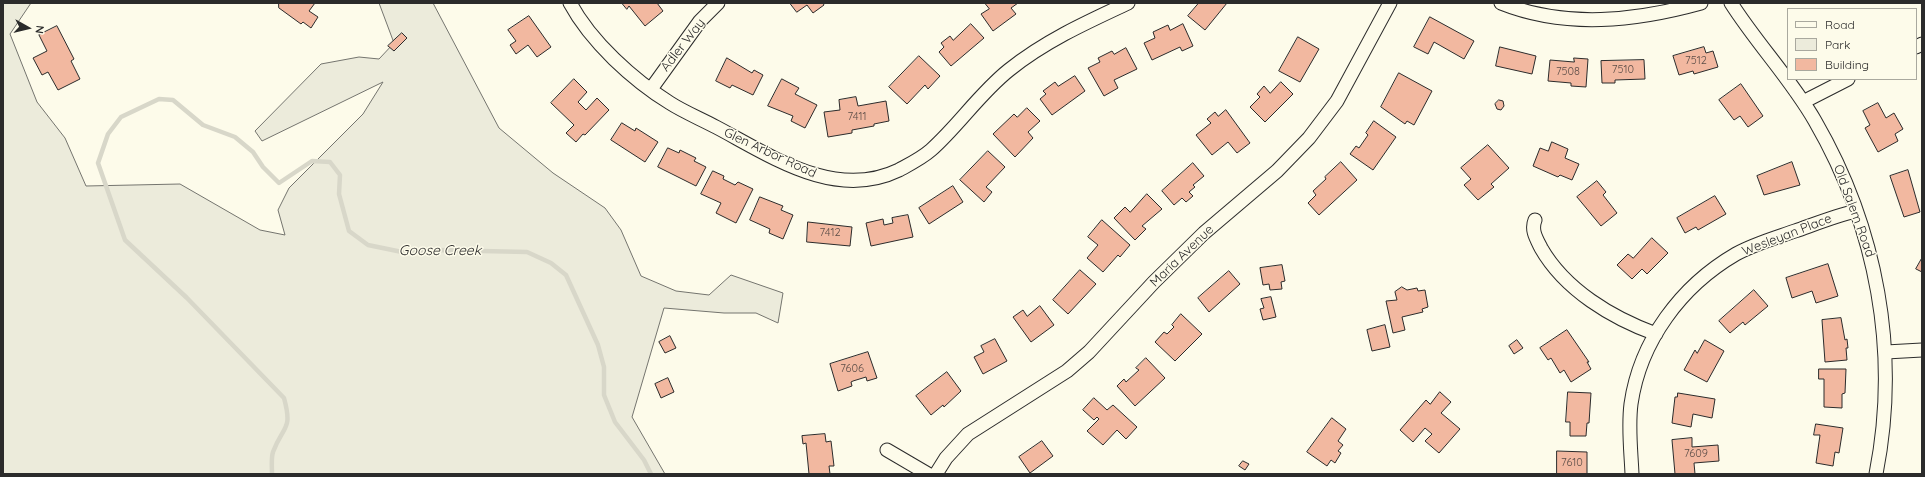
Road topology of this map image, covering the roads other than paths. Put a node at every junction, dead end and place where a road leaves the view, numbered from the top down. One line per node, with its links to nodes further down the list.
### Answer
1 (570, 3): 9 (street, Glen Arbor Road)
2 (718, 3): 9 (street, Adler Way)
3 (1128, 3): 9 (street, Glen Arbor Road)
4 (1390, 3): 18 (street, Maria Avenue)
5 (1501, 3): 6 (street)
6 (1701, 3)
7 (1731, 3): 10 (street, Old Salem Road)
8 (1846, 80): 10 (street)
9 (651, 89)
10 (1803, 102): 11 (street, Old Salem Road)
11 (1856, 211): 13 (street, Wesleyan Place); 15 (street, Old Salem Road)
12 (1535, 220): 13 (street)
13 (1656, 334): 19 (street, Wesleyan Place)
14 (1922, 350): 15 (street)
15 (1886, 352): 20 (street, Old Salem Road)
16 (887, 450): 17 (street)
17 (928, 474)
18 (936, 474)
19 (1632, 474)
20 (1876, 474)

